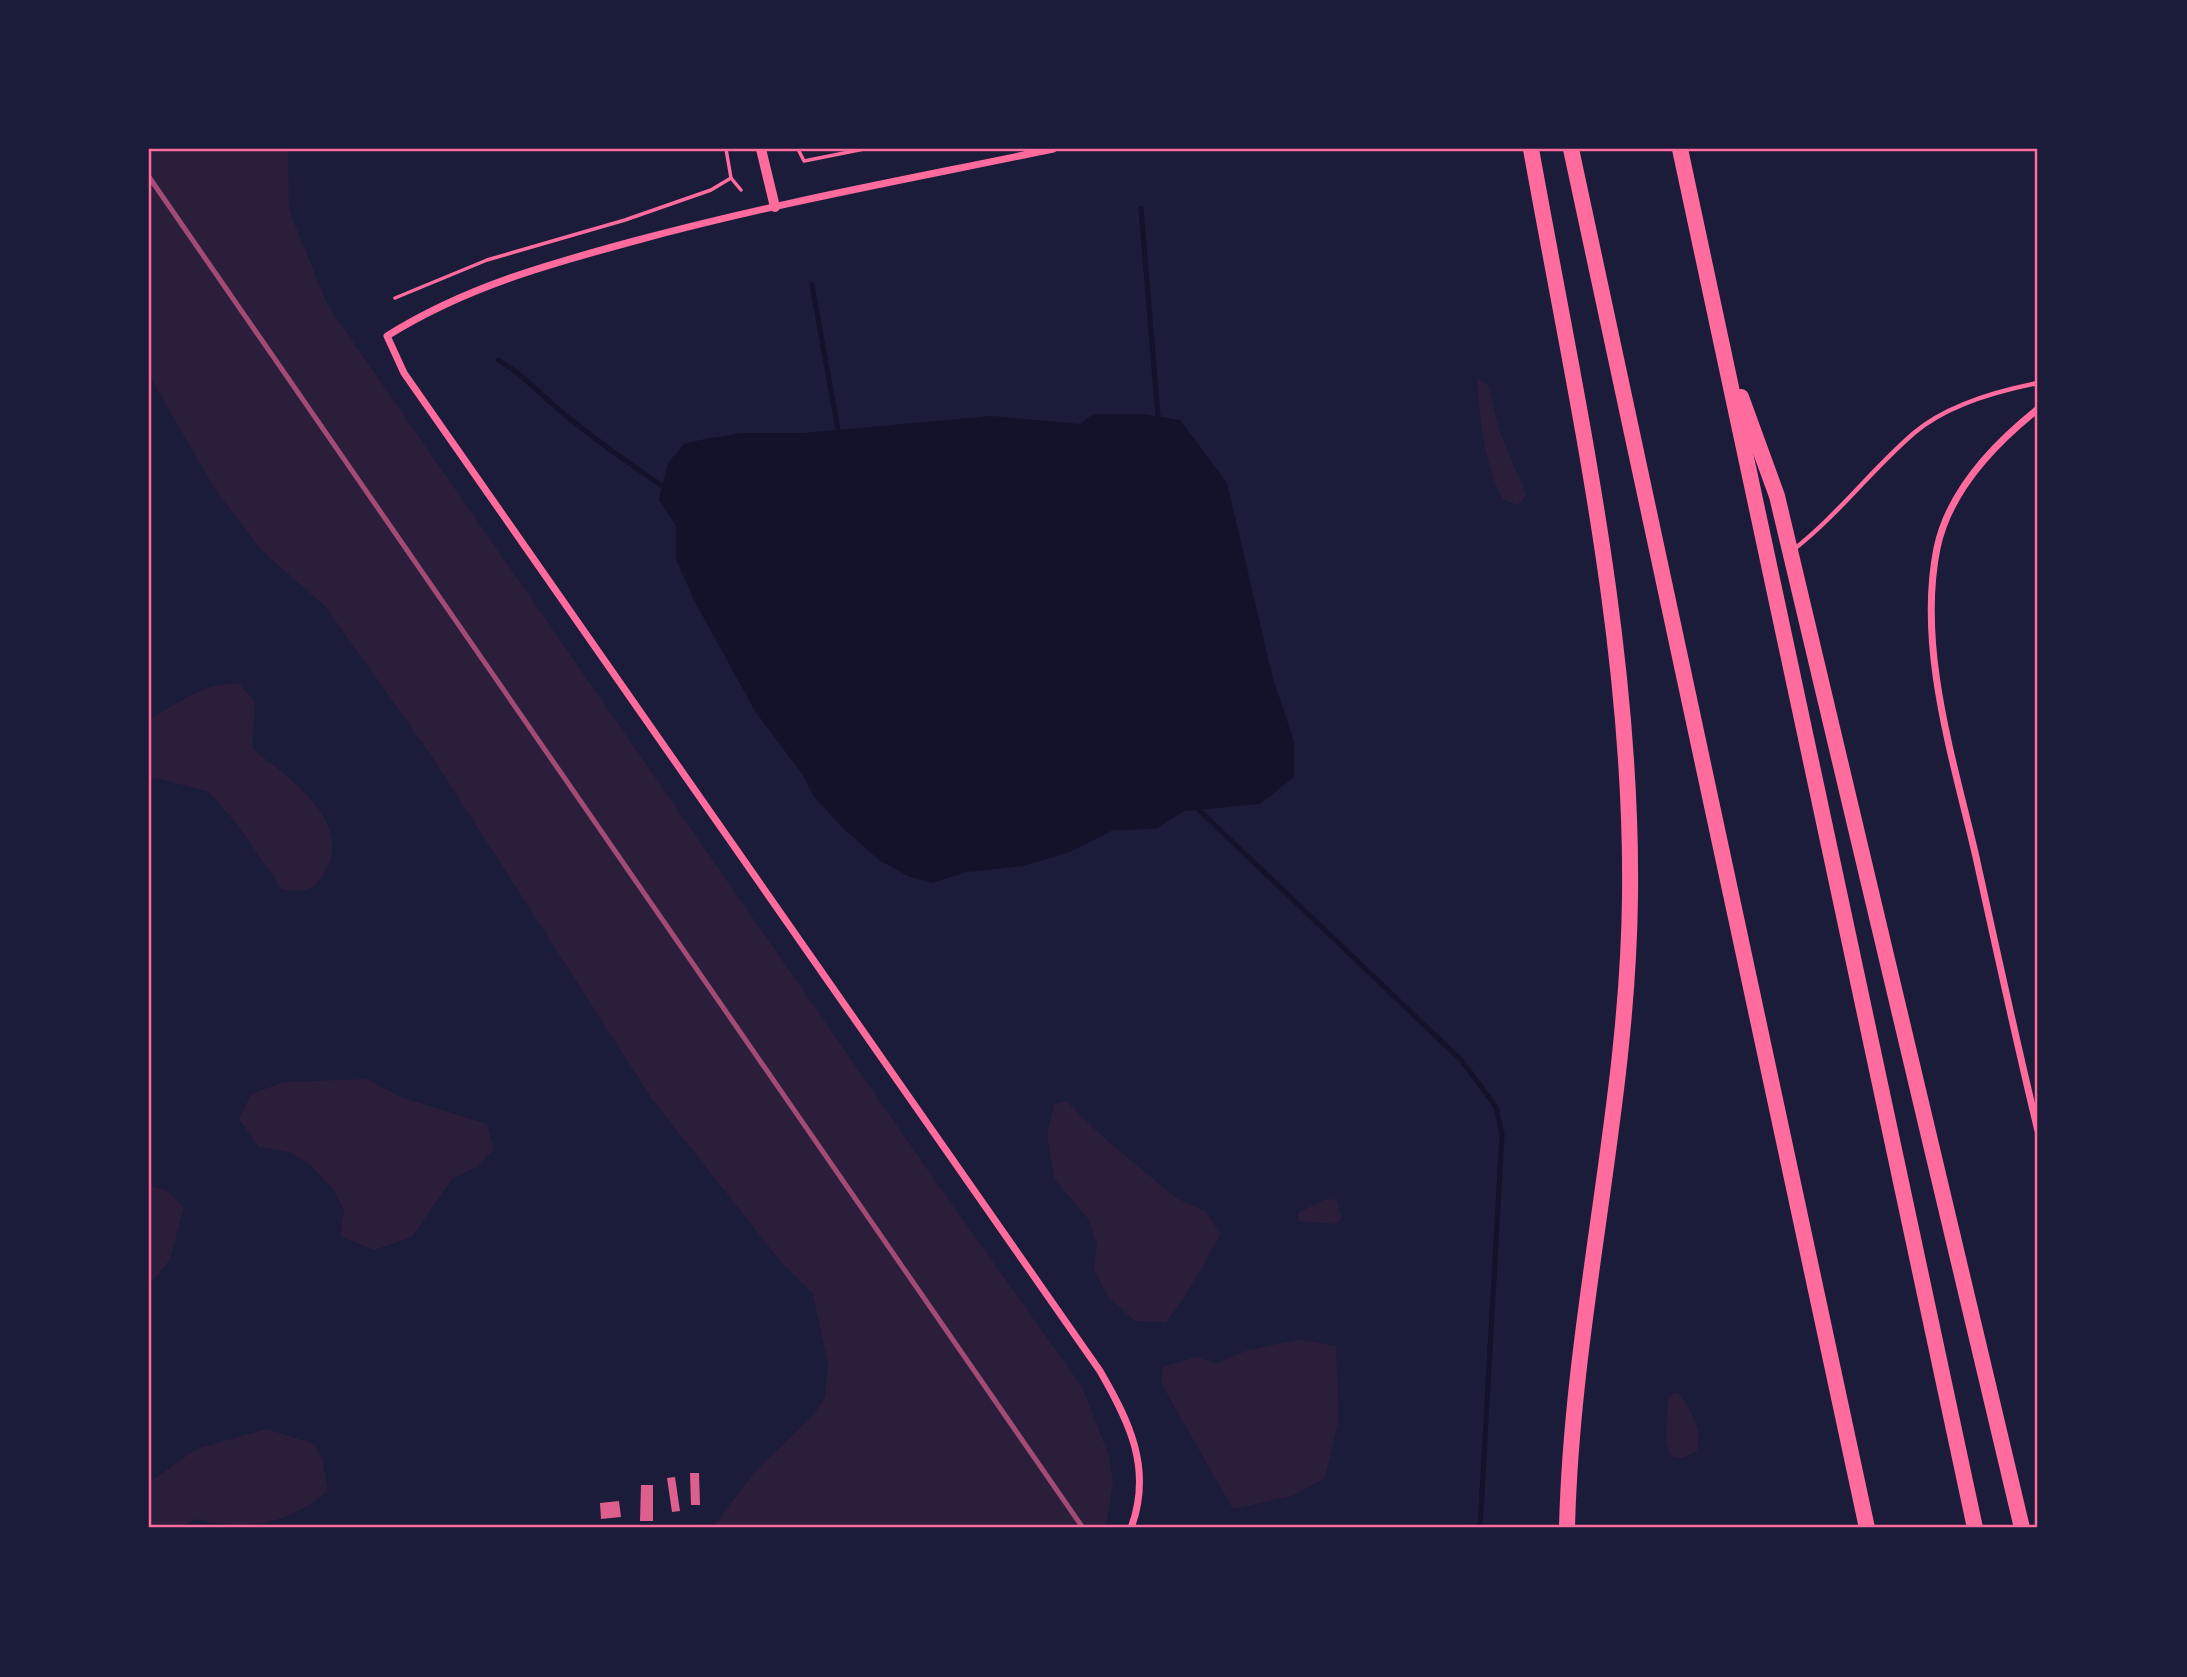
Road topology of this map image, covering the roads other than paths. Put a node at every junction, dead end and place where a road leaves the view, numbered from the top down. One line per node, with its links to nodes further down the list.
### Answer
1 (761, 149): 6 (street)
2 (1053, 149): 6 (street)
3 (1531, 149): 13 (highway)
4 (1571, 149): 14 (highway)
5 (1679, 149): 7 (highway)
6 (775, 207): 12 (street)
7 (1720, 336): 10 (highway); 15 (highway)
8 (2038, 383): 10 (lane)
9 (2038, 409): 11 (street)
10 (1790, 552): 16 (highway)
11 (2038, 1131)
12 (1131, 1528)
13 (1567, 1528)
14 (1867, 1528)
15 (1975, 1528)
16 (2022, 1528)

